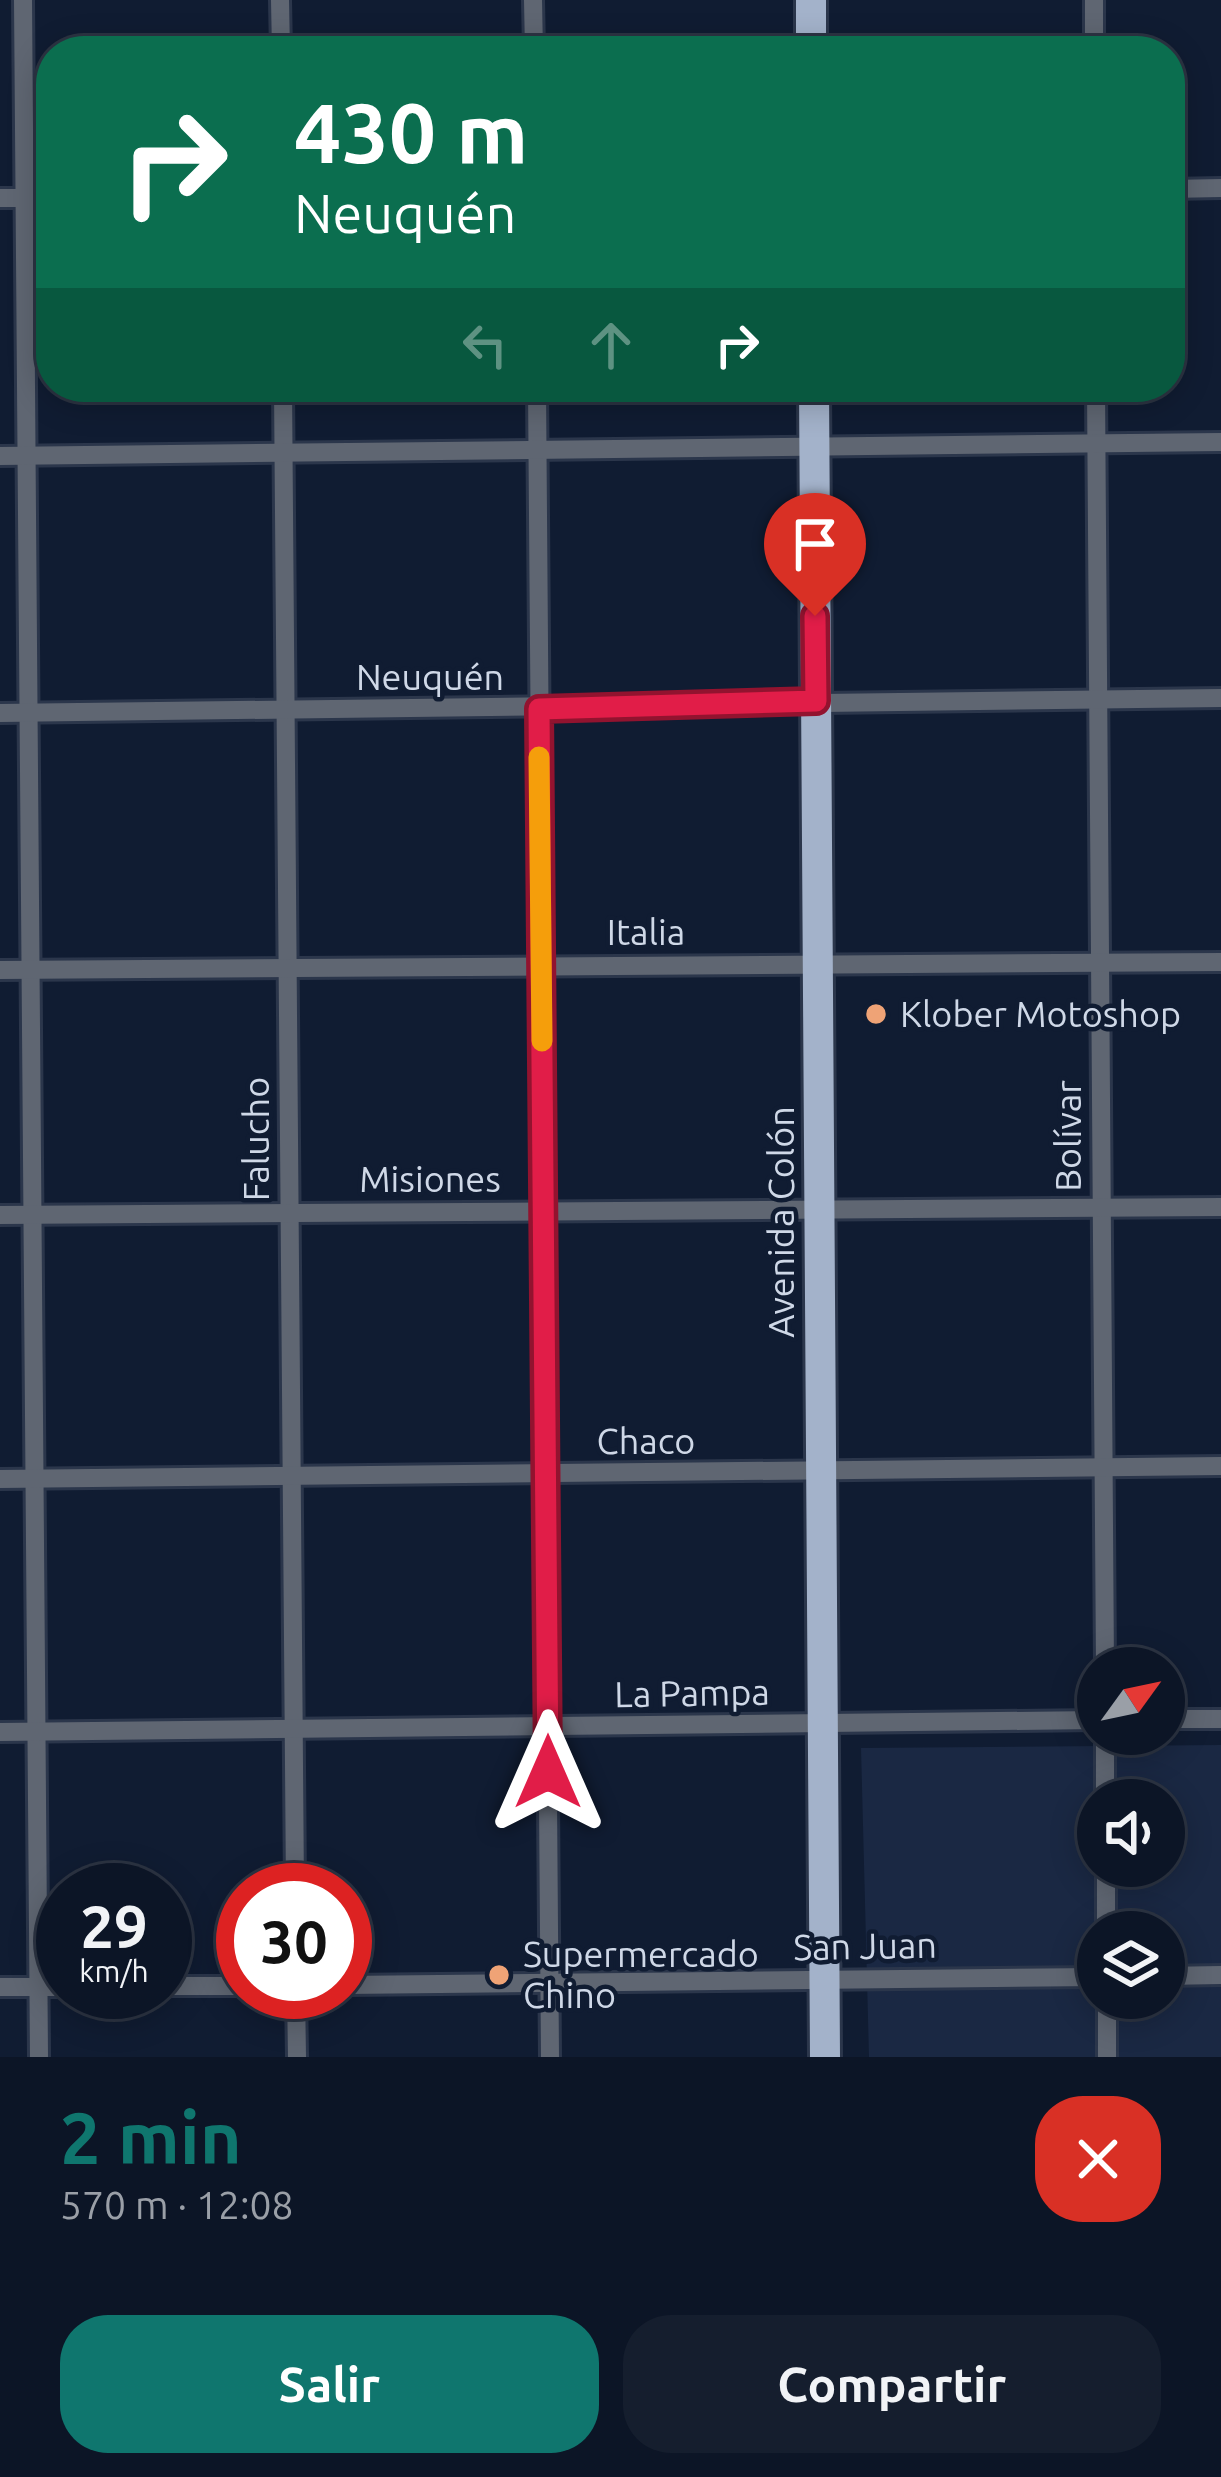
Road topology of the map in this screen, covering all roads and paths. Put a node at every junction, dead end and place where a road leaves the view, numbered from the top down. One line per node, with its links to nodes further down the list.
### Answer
1 (23, 0): 13 (street)
2 (280, 0): 6 (street)
3 (533, 0): 7 (street)
4 (811, 0): 8 (main road)
5 (1094, 0): 9 (street)
6 (280, 36)
7 (534, 36)
8 (812, 36)
9 (1094, 36)
10 (1221, 188): 11 (street)
11 (1185, 189)
12 (0, 198): 13 (street)
13 (25, 198): 14 (street); 25 (street)
14 (36, 198)
15 (284, 402): 23 (street, Falucho)
16 (537, 402): 22 (street)
17 (814, 402): 21 (main road, Avenida Colón)
18 (1096, 402): 20 (street, Bolívar)
19 (1221, 442): 20 (street)
20 (1097, 443): 21 (street); 27 (street, Bolívar)
21 (814, 446): 22 (street); 28 (main road, Avenida Colón)
22 (537, 450): 23 (street); 29 (street)
23 (284, 455): 25 (street); 30 (street, Falucho)
24 (0, 456): 25 (street)
25 (26, 456): 31 (street)
26 (1221, 698): 27 (street, Neuquén)
27 (1098, 699): 28 (street, Neuquén); 33 (street, Bolívar)
28 (816, 701): 29 (street, Neuquén); 35 (main road, Avenida Colón)
29 (539, 709): 30 (street, Neuquén); 36 (street)
30 (286, 711): 31 (street, Neuquén); 37 (street, Falucho)
31 (28, 712): 32 (street, Neuquén); 38 (street)
32 (0, 713)
33 (1100, 962): 34 (street, Italia); 35 (street, Italia); 41 (street, Bolívar)
34 (1221, 962)
35 (818, 964): 36 (street, Italia); 42 (main road, Avenida Colón)
36 (541, 966): 37 (street, Italia); 43 (street)
37 (288, 968): 38 (street, Italia); 44 (street, Falucho)
38 (30, 969): 39 (street, Italia); 46 (street)
39 (0, 970)
40 (1221, 1207): 41 (street, Misiones)
41 (1102, 1208): 42 (street, Misiones); 48 (street, Bolívar)
42 (820, 1210): 43 (street, Misiones); 49 (main road, Avenida Colón)
43 (543, 1212): 44 (street, Misiones); 50 (street)
44 (290, 1214): 46 (street, Misiones); 51 (street, Falucho)
45 (0, 1215): 46 (street, Misiones)
46 (32, 1215): 53 (street)
47 (1221, 1466): 48 (street, Chaco)
48 (1103, 1468): 49 (street, Chaco); 54 (street, Bolívar)
49 (821, 1472): 50 (street, Chaco); 58 (main road, Avenida Colón)
50 (546, 1474): 51 (street, Chaco); 59 (street)
51 (292, 1478): 53 (street, Chaco); 60 (street, Falucho)
52 (0, 1479): 53 (street, Chaco)
53 (34, 1479): 62 (street)
54 (1105, 1647)
55 (1185, 1719): 56 (street)
56 (1221, 1719)
57 (1077, 1720): 58 (street, La Pampa)
58 (824, 1724): 59 (street, La Pampa); 68 (main road, Avenida Colón)
59 (548, 1729): 60 (street, La Pampa); 69 (street)
60 (294, 1730): 62 (street, La Pampa); 64 (street, Falucho)
61 (0, 1732): 62 (street, La Pampa)
62 (37, 1732): 63 (street)
63 (38, 1863)
64 (295, 1863)
65 (1185, 1976): 66 (street)
66 (1221, 1976)
67 (1077, 1977): 68 (street, San Juan)
68 (825, 1980): 69 (street, San Juan); 79 (main road, Avenida Colón)
69 (550, 1983): 70 (street, San Juan); 78 (street)
70 (372, 1985)
71 (0, 1987): 72 (street)
72 (36, 1987)
73 (38, 2019): 76 (street)
74 (296, 2019): 77 (street)
75 (1107, 2019): 80 (street)
76 (39, 2057)
77 (297, 2057)
78 (550, 2057)
79 (825, 2057)
80 (1107, 2057)

